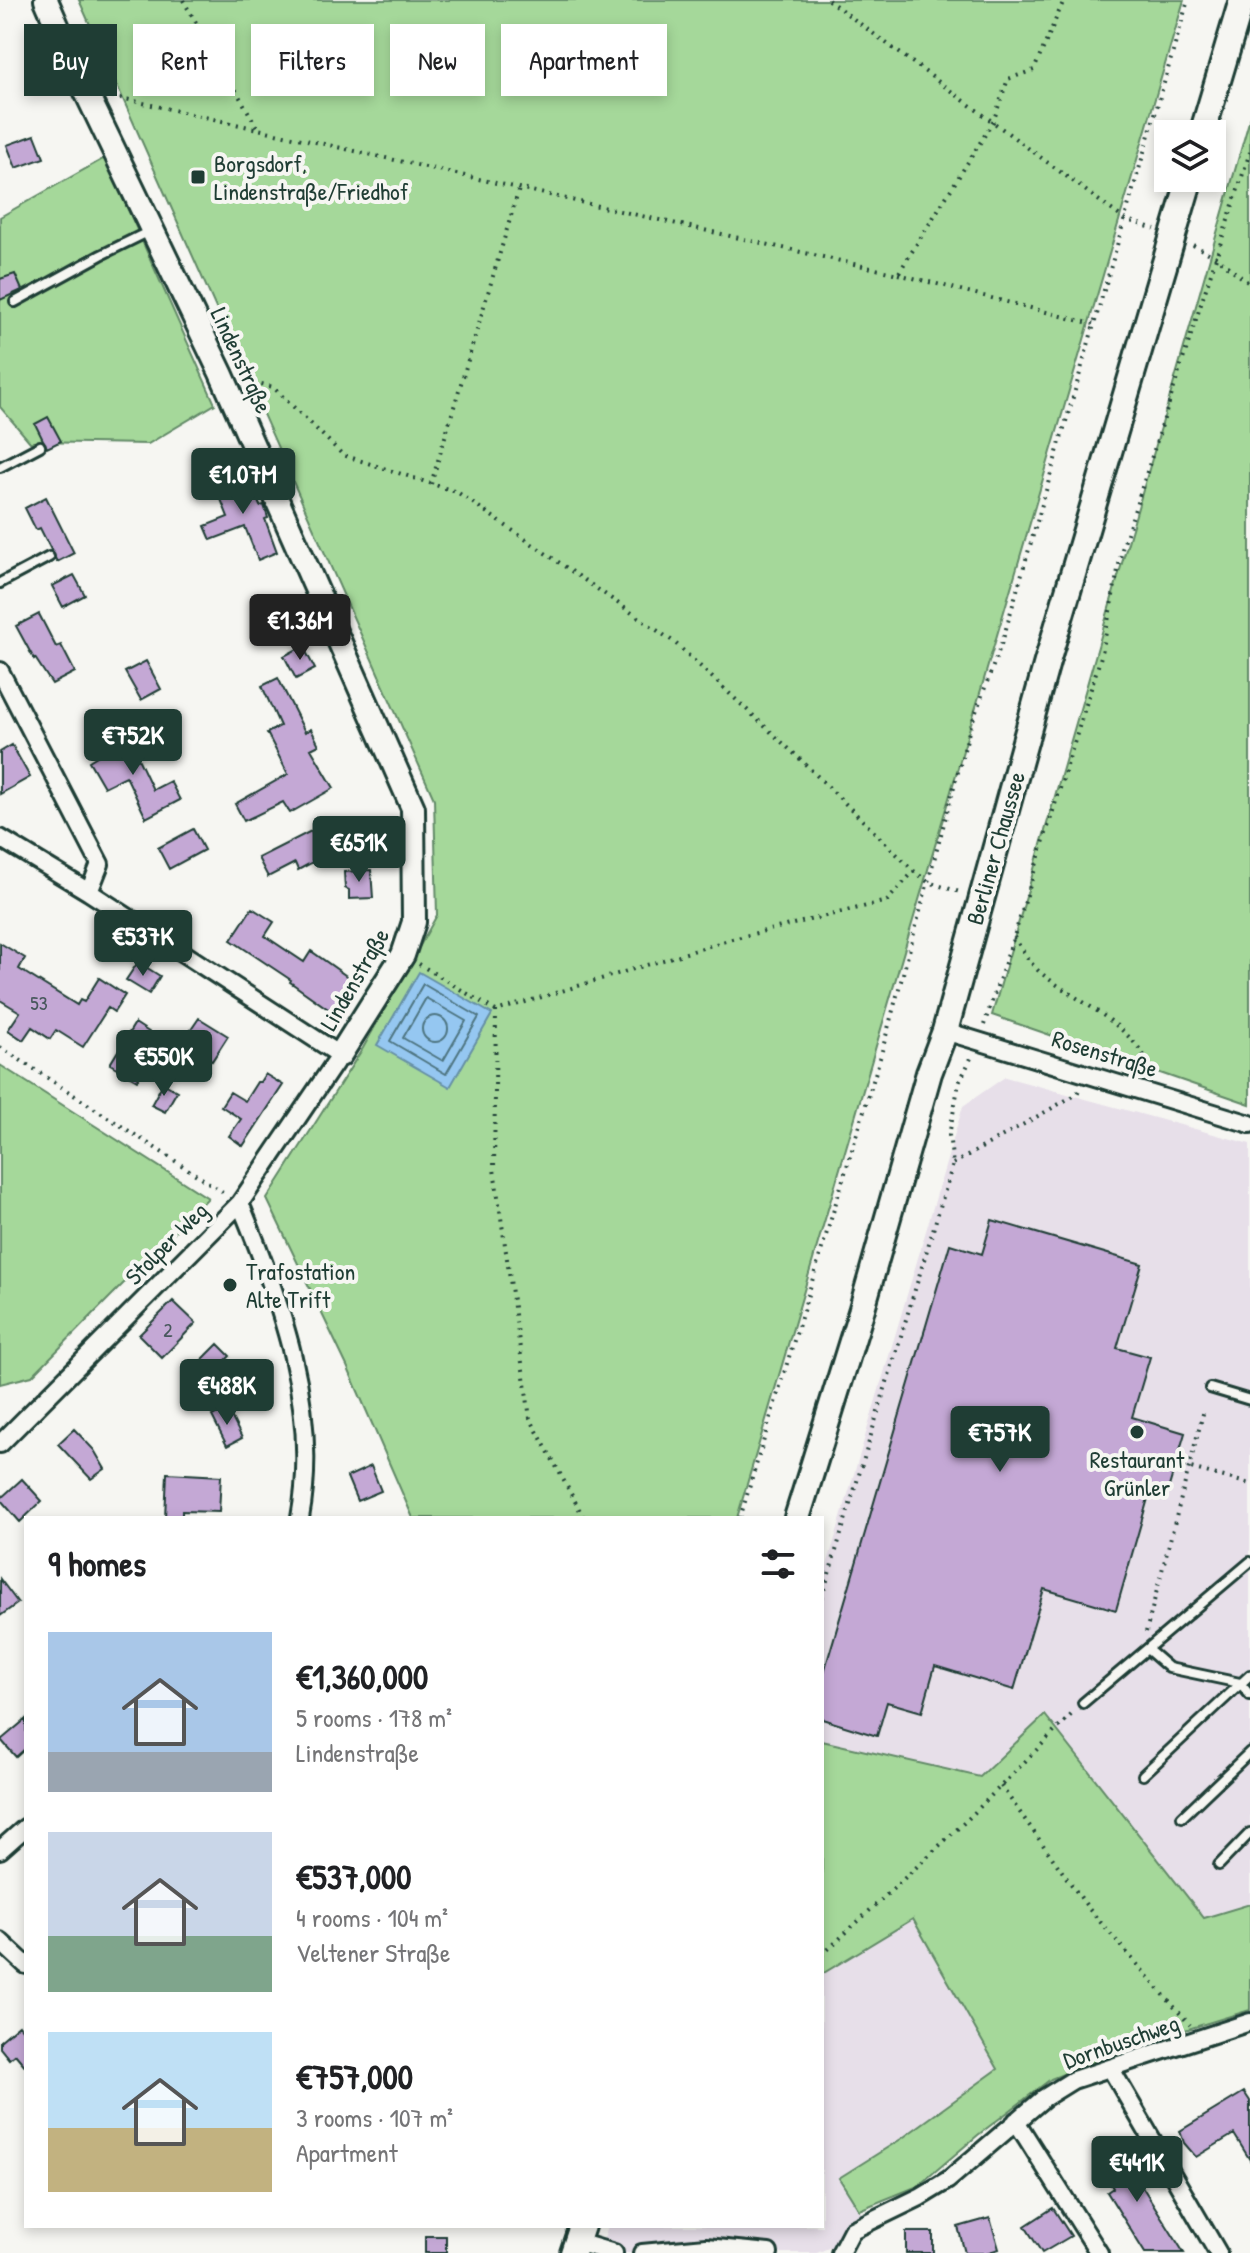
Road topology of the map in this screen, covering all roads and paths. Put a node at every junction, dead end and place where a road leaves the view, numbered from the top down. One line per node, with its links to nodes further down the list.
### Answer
1 (46, 0): 7 (street, Lindenstraße)
2 (183, 0): 12 (path)
3 (828, 0): 11 (path)
4 (1064, 0): 11 (path)
5 (1188, 0): 16 (path)
6 (1242, 0): 10 (main road)
7 (56, 24)
8 (88, 96): 17 (street, Lindenstraße)
9 (111, 96): 12 (path)
10 (1206, 120)
11 (993, 122): 16 (path); 20 (path)
12 (259, 130): 14 (path)
13 (1250, 152): 19 (path)
14 (519, 189): 20 (path); 27 (path)
15 (1186, 192): 18 (main road, Berliner Chaussee)
16 (1124, 219): 18 (path); 23 (path)
17 (152, 230): 22 (lane); 24 (street, Lindenstraße)
18 (1174, 235): 19 (path); 35 (main road, Berliner Chaussee)
19 (1216, 257): 21 (path); 36 (path)
20 (898, 274): 23 (path)
21 (1250, 284)
22 (15, 302)
23 (1094, 324): 33 (path)
24 (221, 373): 27 (path); 37 (street, Lindenstraße)
25 (40, 446): 26 (lane)
26 (0, 467)
27 (431, 484): 32 (path)
28 (49, 557): 29 (lane)
29 (0, 583)
30 (0, 671): 34 (street)
31 (0, 838): 34 (street)
32 (914, 871): 33 (path); 38 (path)
33 (928, 882): 35 (path); 57 (path)
34 (89, 892): 42 (street)
35 (980, 898): 39 (main road, Berliner Chaussee)
36 (1014, 937): 40 (path); 44 (path)
37 (403, 955): 38 (path); 42 (street, Lindenstraße)
38 (496, 1011): 56 (path)
39 (945, 1031): 40 (street, Rosenstraße); 58 (main road, Berliner Chaussee)
40 (979, 1040): 43 (street, Rosenstraße); 46 (path)
41 (0, 1047): 47 (path)
42 (340, 1055): 47 (street, Stolper Weg)
43 (1085, 1073): 44 (street, Rosenstraße); 46 (path)
44 (1160, 1095): 45 (street, Rosenstraße)
45 (1250, 1124)
46 (953, 1164): 60 (path)
47 (240, 1203): 51 (street, Stolper Weg); 55 (street)
48 (1210, 1388): 49 (lane)
49 (1250, 1400)
50 (1204, 1410): 53 (path)
51 (0, 1444)
52 (1176, 1464): 53 (path)
53 (1188, 1468): 54 (path); 61 (path)
54 (1250, 1484)
55 (300, 1516)
56 (583, 1516)
57 (741, 1516)
58 (798, 1516)
59 (1250, 1562): 61 (lane)
60 (824, 1590)
61 (1144, 1652): 63 (lane); 65 (lane)
62 (1250, 1675): 63 (lane)
63 (1240, 1683): 64 (lane); 67 (lane)
64 (1250, 1695)
65 (1083, 1703): 68 (path)
66 (1250, 1752): 69 (lane)
67 (1143, 1775)
68 (1001, 1786): 75 (path); 78 (path)
69 (1182, 1817)
70 (24, 1829): 72 (street)
71 (1250, 1833): 73 (lane)
72 (0, 1850)
73 (1219, 1865)
74 (0, 1941): 76 (street)
75 (824, 1953)
76 (24, 1963)
77 (1250, 2022): 78 (street, Dornbuschweg)
78 (1201, 2038): 79 (street, Dornbuschweg)
79 (1111, 2069): 80 (street, Dornbuschweg); 87 (street)
80 (1016, 2121): 85 (street, Dornbuschweg); 86 (street)
81 (577, 2240): 83 (street)
82 (760, 2252): 84 (street)
83 (614, 2253)
84 (642, 2253)
85 (840, 2253)
86 (1099, 2253)
87 (1218, 2253)

